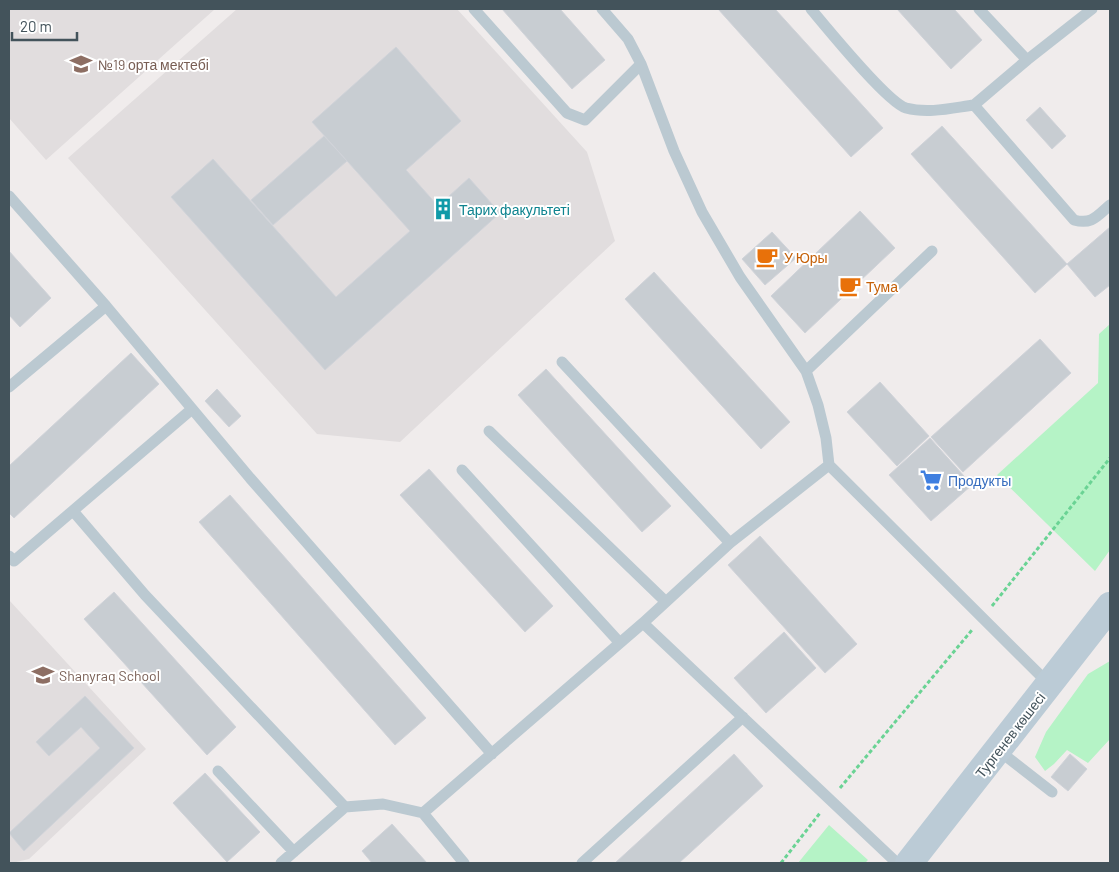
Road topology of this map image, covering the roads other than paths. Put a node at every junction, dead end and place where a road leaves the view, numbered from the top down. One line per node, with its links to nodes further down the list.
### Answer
1 (474, 9): 7 (lane)
2 (602, 9): 7 (lane)
3 (810, 9): 8 (lane)
4 (979, 9): 6 (lane)
5 (1092, 9): 6 (lane)
6 (1027, 60): 8 (lane)
7 (641, 64): 14 (lane)
8 (974, 105): 10 (lane)
9 (9, 196): 12 (lane)
10 (1110, 205)
11 (932, 251): 14 (lane)
12 (106, 306): 15 (lane); 16 (lane)
13 (562, 362): 21 (lane)
14 (806, 371): 18 (lane)
15 (9, 387)
16 (192, 409): 20 (lane); 30 (lane)
17 (489, 431): 23 (lane)
18 (829, 465): 21 (lane); 27 (lane)
19 (462, 470): 26 (lane)
20 (73, 511): 22 (lane); 33 (lane)
21 (730, 543): 23 (lane)
22 (9, 556)
23 (666, 602): 25 (lane)
24 (1110, 606): 27 (main road, Тургенев көшесі)
25 (643, 623): 26 (lane); 28 (lane)
26 (620, 643): 30 (lane)
27 (1049, 684): 29 (main road, Тургенев көшесі)
28 (743, 718): 38 (lane); 39 (lane)
29 (998, 750): 32 (lane); 40 (main road, Тургенев көшесі)
30 (492, 754): 34 (lane)
31 (218, 771): 35 (lane)
32 (1052, 792)
33 (346, 807): 34 (lane); 35 (lane)
34 (423, 813): 37 (lane)
35 (294, 852): 36 (lane)
36 (281, 863)
37 (464, 863)
38 (582, 863)
39 (898, 863)
40 (909, 863)

